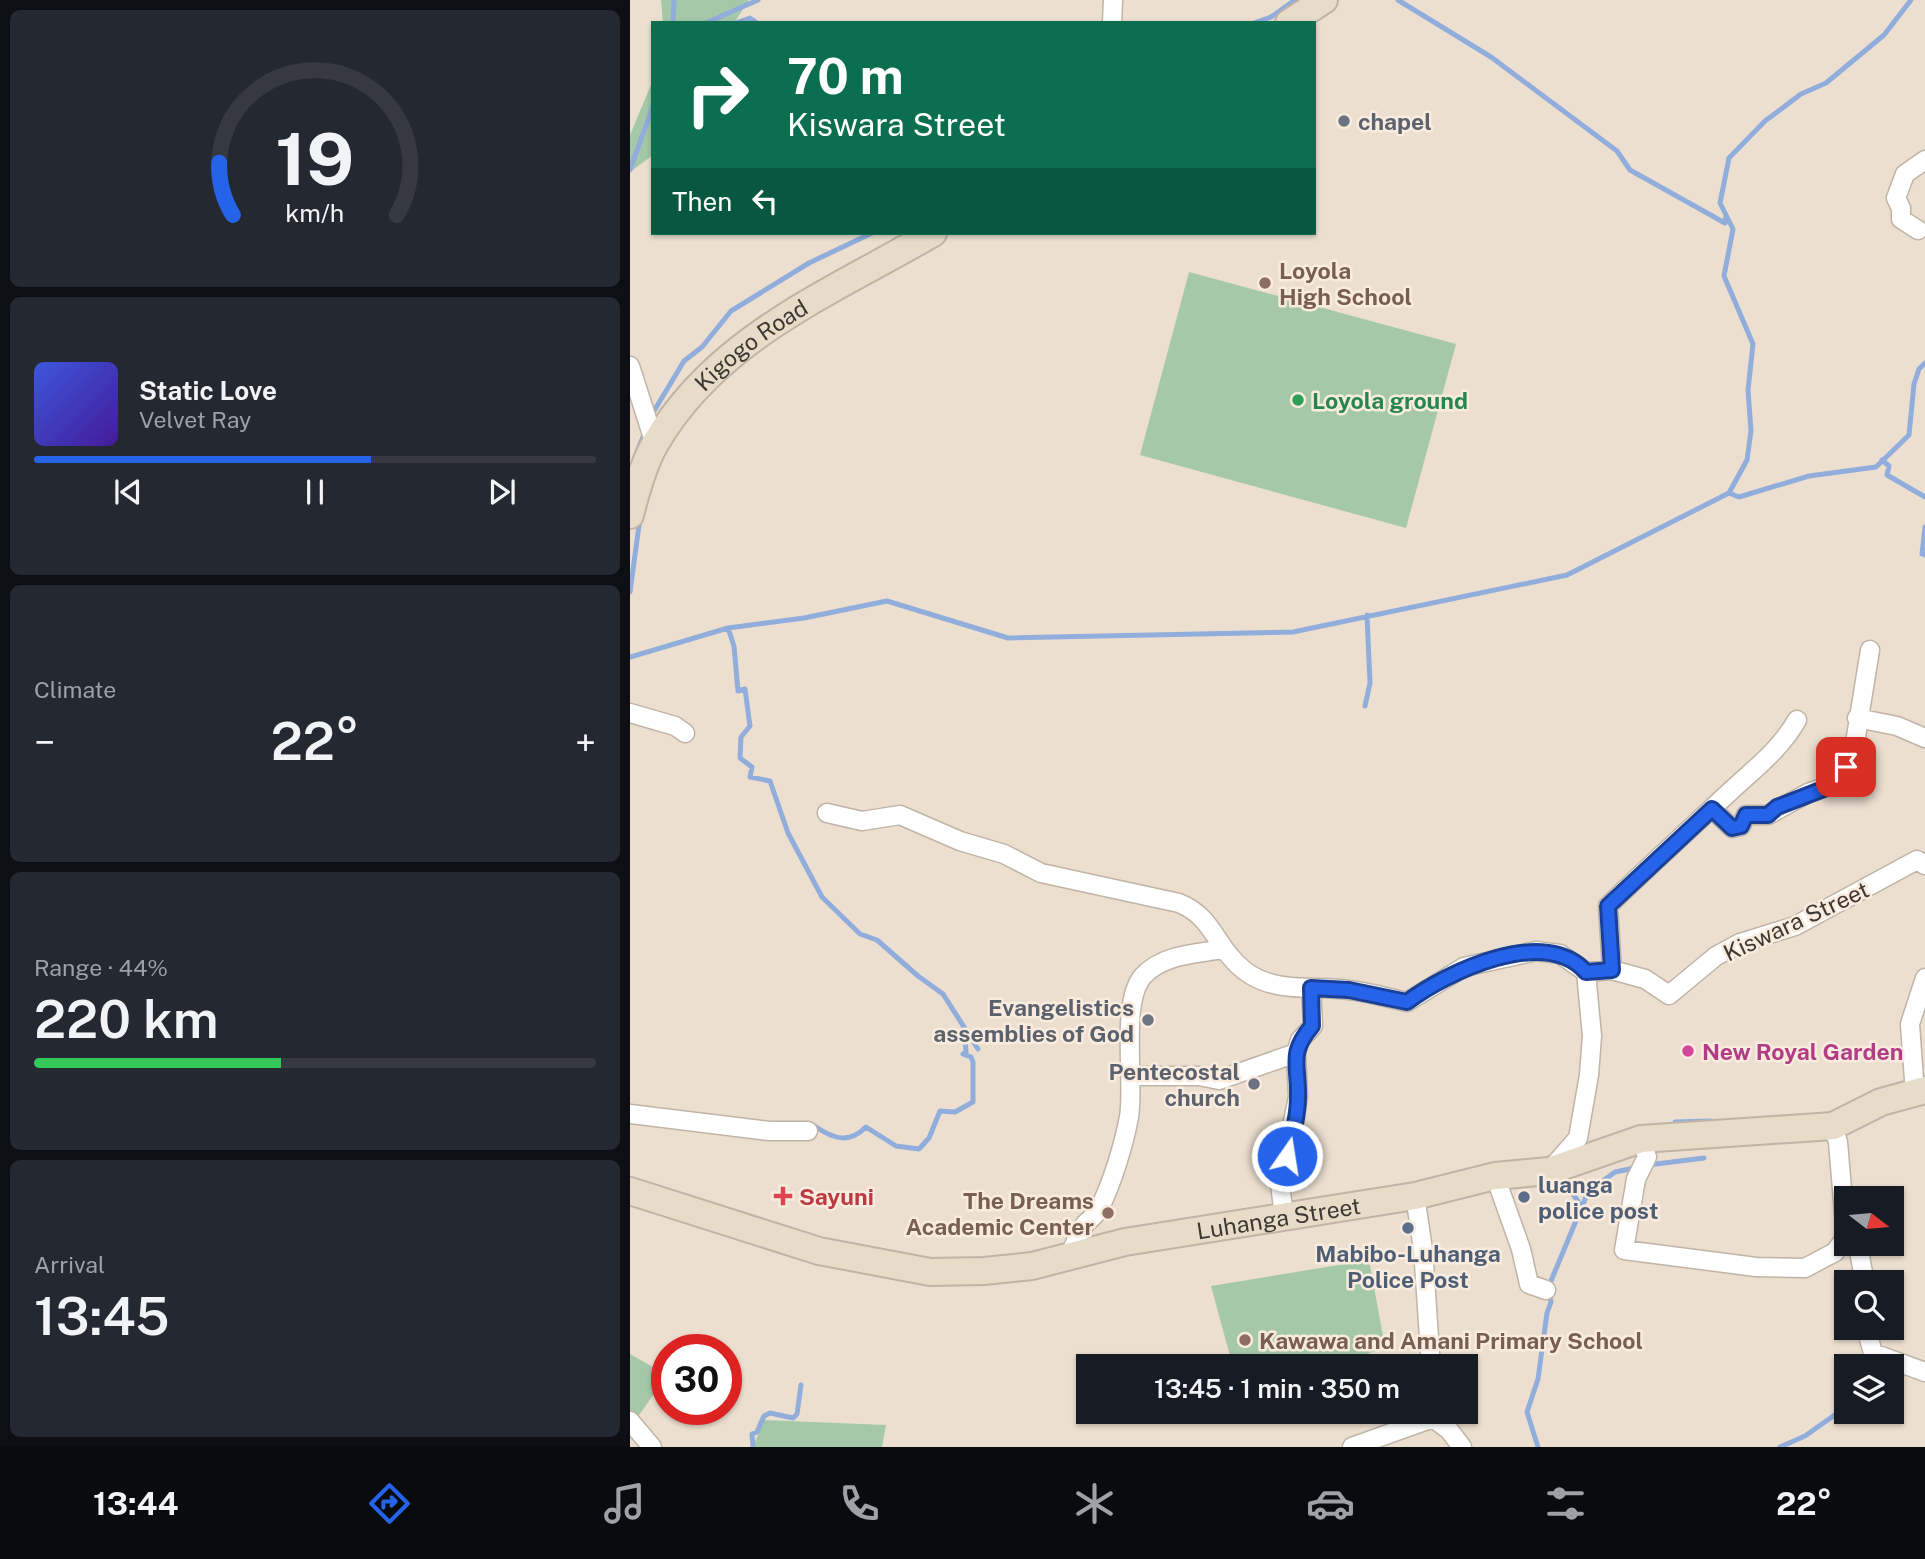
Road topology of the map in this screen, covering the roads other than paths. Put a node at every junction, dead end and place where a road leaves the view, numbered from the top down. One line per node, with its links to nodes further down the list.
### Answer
1 (1113, 0): 3 (street)
2 (1324, 0): 4 (street)
3 (1112, 21)
4 (1292, 21)
5 (1925, 160): 6 (street)
6 (1918, 230)
7 (930, 235): 9 (street, Kigogo Road)
8 (630, 366): 9 (street)
9 (655, 444): 10 (street, Kigogo Road)
10 (630, 515)
11 (1870, 650): 13 (street)
12 (630, 713): 15 (street)
13 (1857, 718): 16 (street); 17 (street)
14 (1797, 720): 17 (street)
15 (685, 733)
16 (1925, 738)
17 (1712, 809): 21 (street)
18 (827, 813): 20 (street)
19 (1925, 865): 21 (street, Kiswara Street)
20 (1223, 949): 24 (street); 26 (street)
21 (1612, 970): 22 (street, Kiswara Street)
22 (1586, 972): 24 (street); 32 (street)
23 (1925, 978): 27 (street)
24 (1311, 988): 25 (street)
25 (1296, 1052): 26 (street); 36 (street)
26 (1132, 1076): 37 (street)
27 (1920, 1092): 29 (street, Luhanga Street)
28 (630, 1114): 30 (street)
29 (1833, 1126): 31 (street, Luhanga Street); 31 (street)
30 (808, 1131)
31 (1641, 1139): 32 (street, Luhanga Street)
32 (1549, 1171): 33 (street, Luhanga Street)
33 (1496, 1176): 35 (street, Luhanga Street); 38 (street)
34 (630, 1191): 37 (street, Luhanga Street)
35 (1415, 1196): 36 (street, Luhanga Street); 40 (street)
36 (1284, 1216): 37 (street, Luhanga Street)
37 (1068, 1258)
38 (1546, 1290)
39 (1869, 1340): 41 (street)
40 (1430, 1354)
41 (1925, 1372)
42 (630, 1421): 45 (street)
43 (1410, 1424): 46 (street)
44 (1443, 1424): 47 (street)
45 (652, 1447)
46 (1352, 1447)
47 (1462, 1447)

